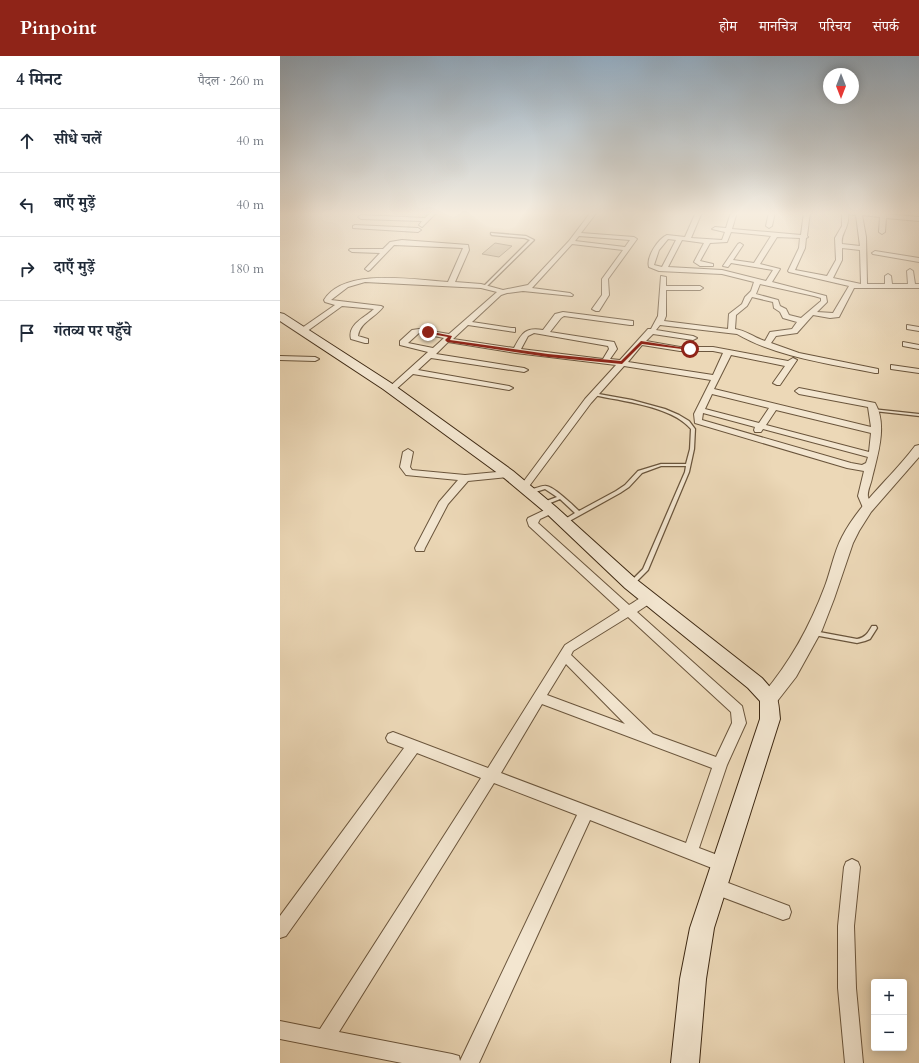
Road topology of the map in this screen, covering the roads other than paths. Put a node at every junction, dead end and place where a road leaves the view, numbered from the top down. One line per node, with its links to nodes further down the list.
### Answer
1 (377, 259): 16 (street)
2 (462, 259): 26 (street)
3 (513, 259): 30 (lane)
4 (555, 259): 35 (street)
5 (620, 259): 41 (street)
6 (653, 259): 17 (street)
7 (670, 259): 17 (street)
8 (699, 259): 15 (street)
9 (731, 259): 15 (street)
10 (760, 259): 14 (street)
11 (796, 259): 19 (street)
12 (841, 259): 23 (street)
13 (863, 259): 31 (street)
14 (756, 265): 15 (street); 18 (street)
15 (726, 266): 17 (street); 24 (street)
16 (368, 269)
17 (664, 269)
18 (777, 269): 19 (street); 25 (street)
19 (790, 271): 23 (street)
20 (888, 276): 28 (street)
21 (663, 277): 32 (street)
22 (919, 277): 29 (street)
23 (829, 279): 27 (street)
24 (758, 281): 25 (street); 39 (street)
25 (768, 283): 36 (street)
26 (450, 284): 30 (street); 40 (street)
27 (852, 286): 31 (street); 42 (street)
28 (889, 286): 29 (street); 31 (street)
29 (915, 286)
30 (485, 287): 37 (street)
31 (864, 287)
32 (663, 288): 33 (street); 47 (street)
33 (700, 288)
34 (820, 288): 36 (street)
35 (525, 289): 37 (street); 38 (street)
36 (795, 289): 42 (street)
37 (503, 292): 45 (street)
38 (570, 294)
39 (750, 295): 44 (street); 52 (street)
40 (342, 304): 50 (street); 57 (street)
41 (596, 309)
42 (812, 313): 44 (street)
43 (280, 316): 50 (main road)
44 (803, 321): 59 (street)
45 (466, 323): 51 (street); 56 (street)
46 (630, 323): 54 (street)
47 (658, 323): 52 (street); 53 (street)
48 (910, 327): 49 (street)
49 (919, 329)
50 (303, 330): 79 (main road)
51 (512, 330)
52 (731, 331): 59 (street)
53 (651, 332): 55 (street); 58 (street)
54 (545, 333): 62 (street); 68 (street)
55 (693, 338)
56 (449, 339): 62 (street); 64 (street); 64 (street)
57 (366, 341)
58 (641, 343): 63 (street); 69 (street)
59 (767, 344): 65 (street)
60 (906, 344): 61 (street)
61 (919, 347)
62 (516, 351): 68 (street)
63 (728, 352): 70 (street); 76 (street)
64 (433, 353): 72 (street); 73 (street)
65 (797, 355): 70 (street); 74 (street)
66 (280, 358): 67 (street)
67 (315, 359)
68 (605, 361): 69 (street)
69 (622, 363): 76 (street); 82 (street)
70 (790, 364): 77 (street)
71 (894, 367): 75 (street)
72 (524, 370)
73 (411, 371): 78 (street); 79 (street)
74 (874, 371)
75 (919, 371)
76 (716, 378): 80 (street)
77 (777, 383)
78 (509, 388)
79 (391, 389): 96 (main road)
80 (710, 390): 83 (street); 84 (street)
81 (799, 391): 85 (street)
82 (594, 394): 95 (lane); 98 (street)
83 (774, 407): 87 (street); 88 (street)
84 (700, 410): 87 (street); 89 (street)
85 (874, 410): 86 (lane); 88 (street)
86 (919, 415)
87 (761, 426): 89 (street); 90 (street)
88 (875, 431): 94 (street)
89 (754, 438): 93 (street)
90 (817, 440): 93 (street); 94 (street)
91 (919, 449): 99 (street)
92 (408, 452): 97 (street)
93 (810, 454): 94 (street)
94 (872, 461): 99 (street)
95 (688, 465): 100 (lane); 102 (lane)
96 (508, 474): 97 (street); 98 (main road)
97 (465, 478): 101 (street)
98 (527, 489): 100 (main road)
99 (868, 508): 106 (street)
100 (560, 509): 102 (main road); 104 (street)
101 (420, 548)
102 (631, 584): 103 (main road)
103 (648, 599): 104 (street); 109 (main road)
104 (630, 611): 107 (street); 113 (street)
105 (874, 628): 106 (lane)
106 (814, 633): 109 (street)
107 (565, 656): 108 (street); 111 (street)
108 (539, 698): 111 (street); 114 (street)
109 (769, 699): 117 (main road)
110 (393, 738): 112 (street)
111 (648, 738): 113 (street)
112 (414, 746): 114 (street); 121 (street)
113 (720, 764): 116 (street)
114 (491, 776): 115 (street); 123 (street)
115 (586, 812): 116 (street); 126 (street)
116 (690, 852): 117 (street)
117 (722, 864): 119 (main road)
118 (852, 867): 127 (street)
119 (715, 886): 120 (street); 124 (main road)
120 (783, 912)
121 (280, 930)
122 (280, 1030): 123 (street)
123 (324, 1039): 125 (street)
124 (683, 1060)
125 (452, 1063)
126 (469, 1063)
127 (854, 1063)

